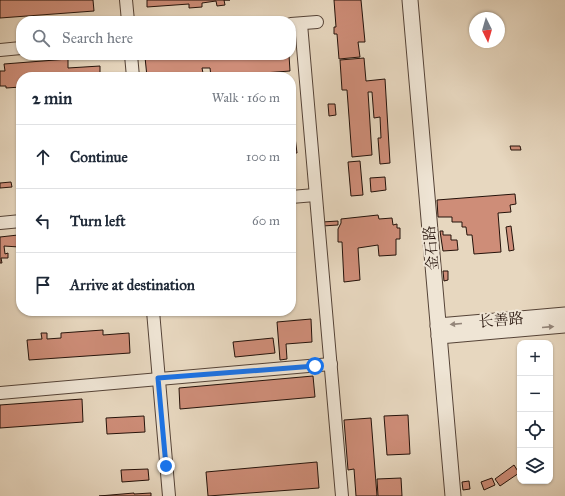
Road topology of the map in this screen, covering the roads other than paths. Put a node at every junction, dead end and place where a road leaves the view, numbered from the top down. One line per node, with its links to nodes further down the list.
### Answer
1 (126, 0): 3 (street)
2 (410, 0): 17 (street, 金石路)
3 (128, 16)
4 (316, 22): 5 (street)
5 (296, 24): 10 (street)
6 (16, 48): 7 (street)
7 (0, 50)
8 (131, 60): 9 (street)
9 (133, 72)
10 (315, 195): 11 (street); 18 (street)
11 (296, 197)
12 (16, 221): 13 (street)
13 (0, 223)
14 (565, 315): 17 (street, 长善路, one-way to 17)
15 (153, 316): 19 (street)
16 (565, 325): 17 (street, 长善路, one-way to 16)
17 (438, 331): 23 (street, 金石路)
18 (331, 364): 19 (street); 22 (street)
19 (158, 378): 20 (street); 21 (street)
20 (0, 392)
21 (169, 496)
22 (342, 496)
23 (453, 496)

